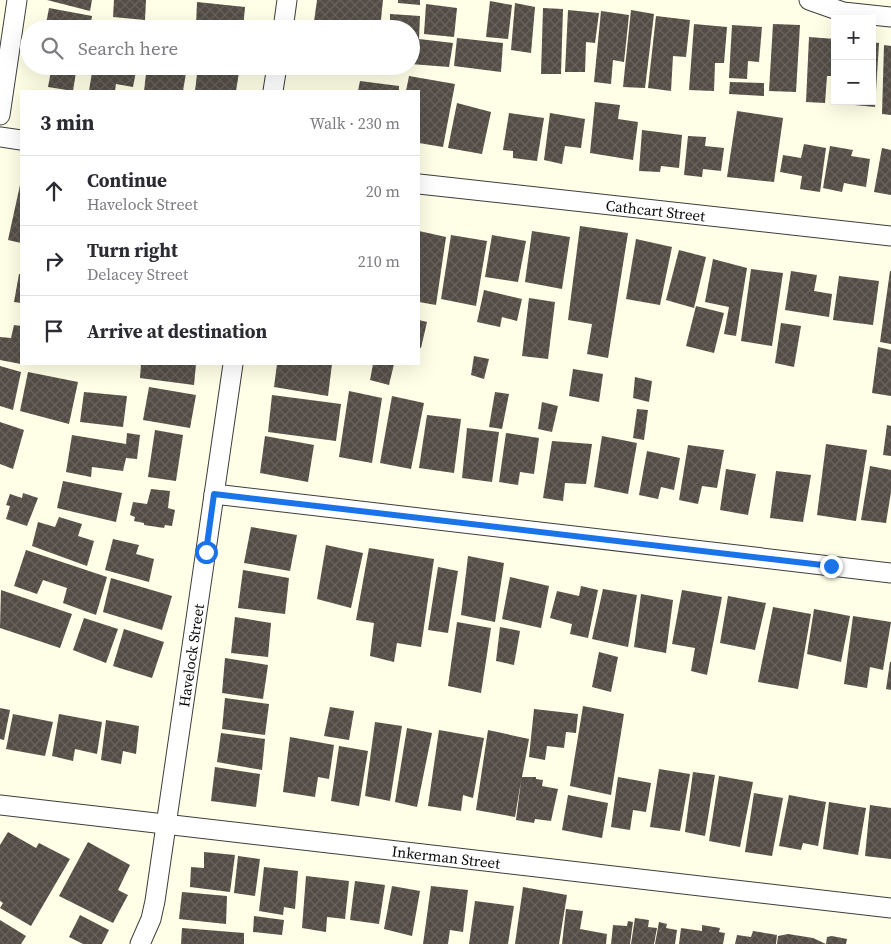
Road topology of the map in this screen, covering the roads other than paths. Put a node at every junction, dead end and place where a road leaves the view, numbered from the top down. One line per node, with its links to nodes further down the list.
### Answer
1 (17, 0): 8 (street)
2 (287, 0): 5 (street)
3 (809, 0): 4 (street)
4 (891, 17)
5 (284, 20)
6 (276, 75): 7 (street)
7 (273, 90)
8 (0, 115)
9 (0, 137): 10 (street)
10 (20, 140)
11 (420, 184): 12 (street, Cathcart Street)
12 (891, 236)
13 (233, 365): 14 (street, Havelock Street)
14 (214, 494): 15 (street); 17 (street, Havelock Street)
15 (891, 573)
16 (0, 806): 17 (street, Inkerman Street)
17 (165, 824): 18 (street, Inkerman Street); 19 (street, Havelock Street)
18 (891, 908)
19 (140, 944)

